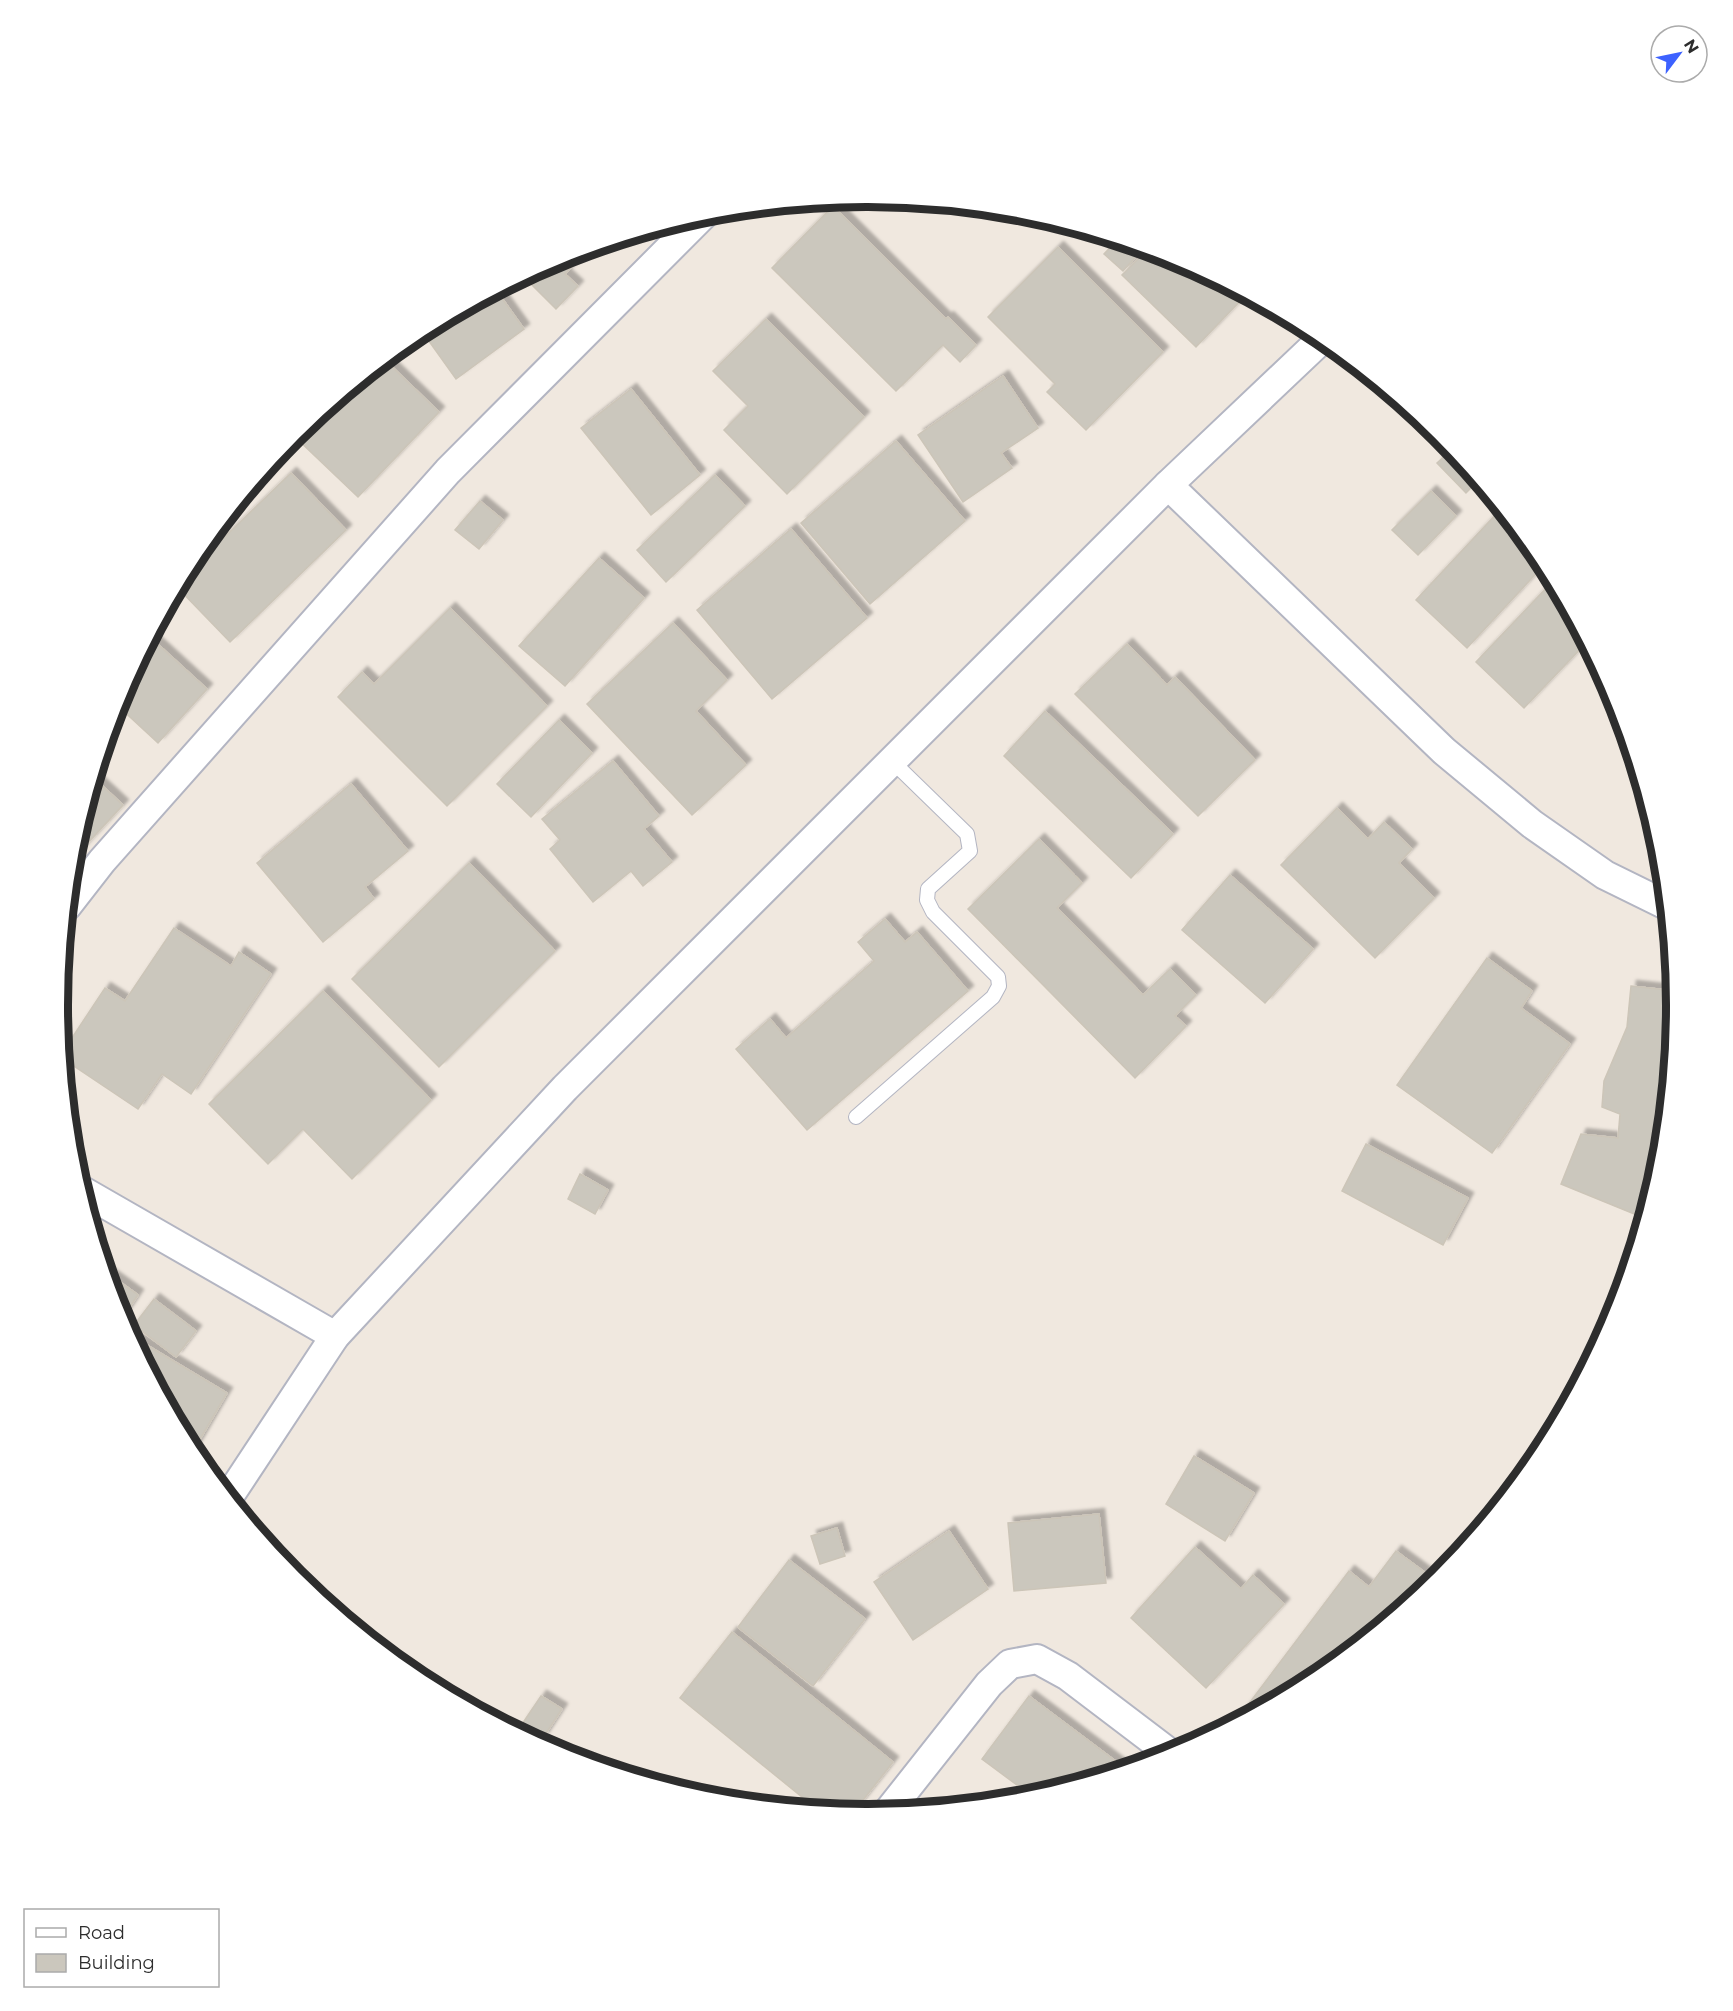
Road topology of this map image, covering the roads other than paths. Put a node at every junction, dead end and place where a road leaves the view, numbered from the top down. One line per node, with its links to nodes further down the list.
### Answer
1 (691, 227): 5 (street)
2 (1316, 345): 3 (street)
3 (1168, 485): 4 (street); 6 (street)
4 (893, 762): 7 (lane); 9 (street)
5 (75, 896)
6 (1659, 902)
7 (856, 1117)
8 (91, 1196): 9 (street)
9 (335, 1336): 10 (street)
10 (232, 1491)
11 (1162, 1748): 12 (street)
12 (895, 1803)

